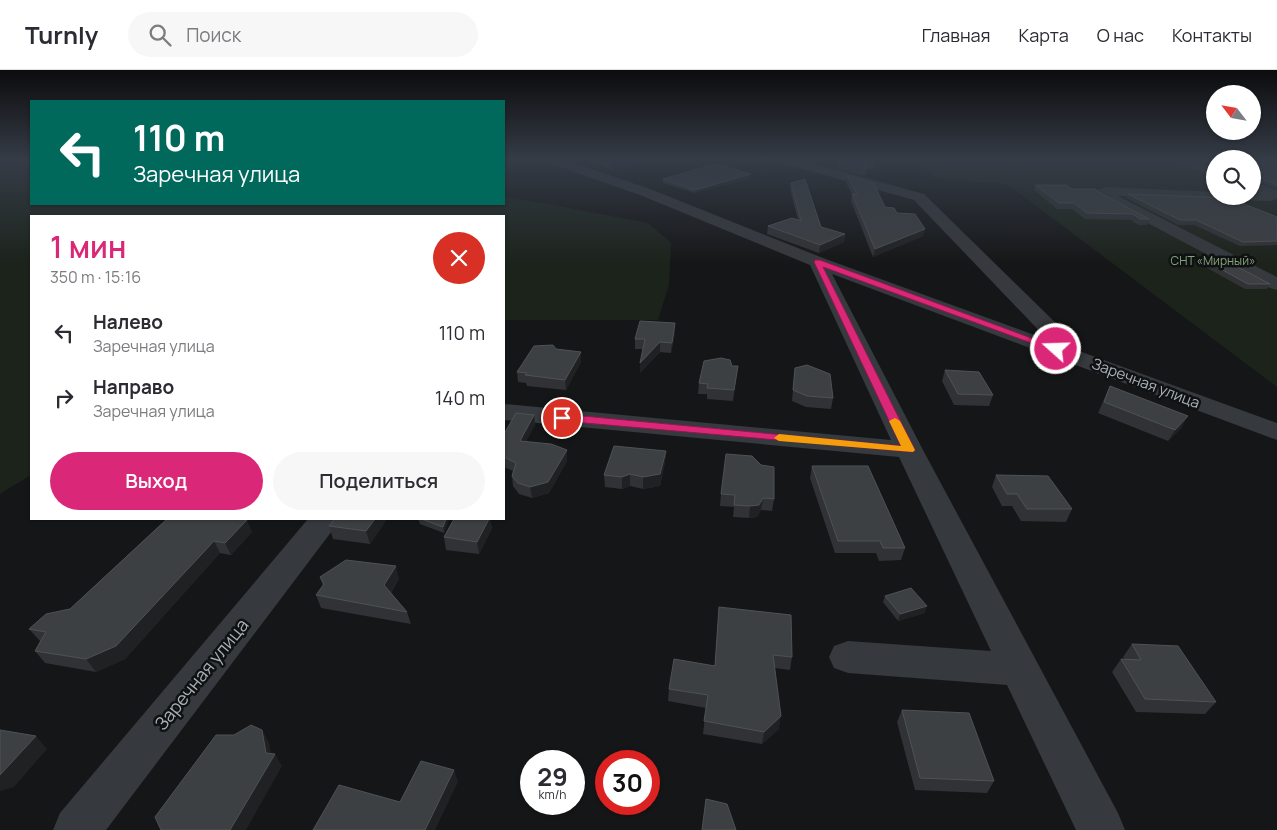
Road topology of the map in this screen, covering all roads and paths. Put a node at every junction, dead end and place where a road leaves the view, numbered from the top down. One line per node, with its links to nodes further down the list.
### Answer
1 (651, 194): 10 (street, Заречная улица)
2 (913, 194): 12 (street)
3 (1105, 194): 11 (street)
4 (1182, 194): 6 (street)
5 (1273, 194): 7 (street)
6 (1206, 196)
7 (1261, 197)
8 (1246, 205): 9 (street)
9 (1260, 211)
10 (817, 262): 12 (street, Заречная улица); 15 (street)
11 (1277, 284)
12 (1056, 349): 14 (street, Заречная улица)
13 (505, 412): 15 (street)
14 (1277, 432)
15 (909, 450): 18 (street)
16 (323, 520): 19 (street, Заречная улица)
17 (848, 657): 18 (street)
18 (1019, 669): 20 (street)
19 (77, 830)
20 (1101, 830)

